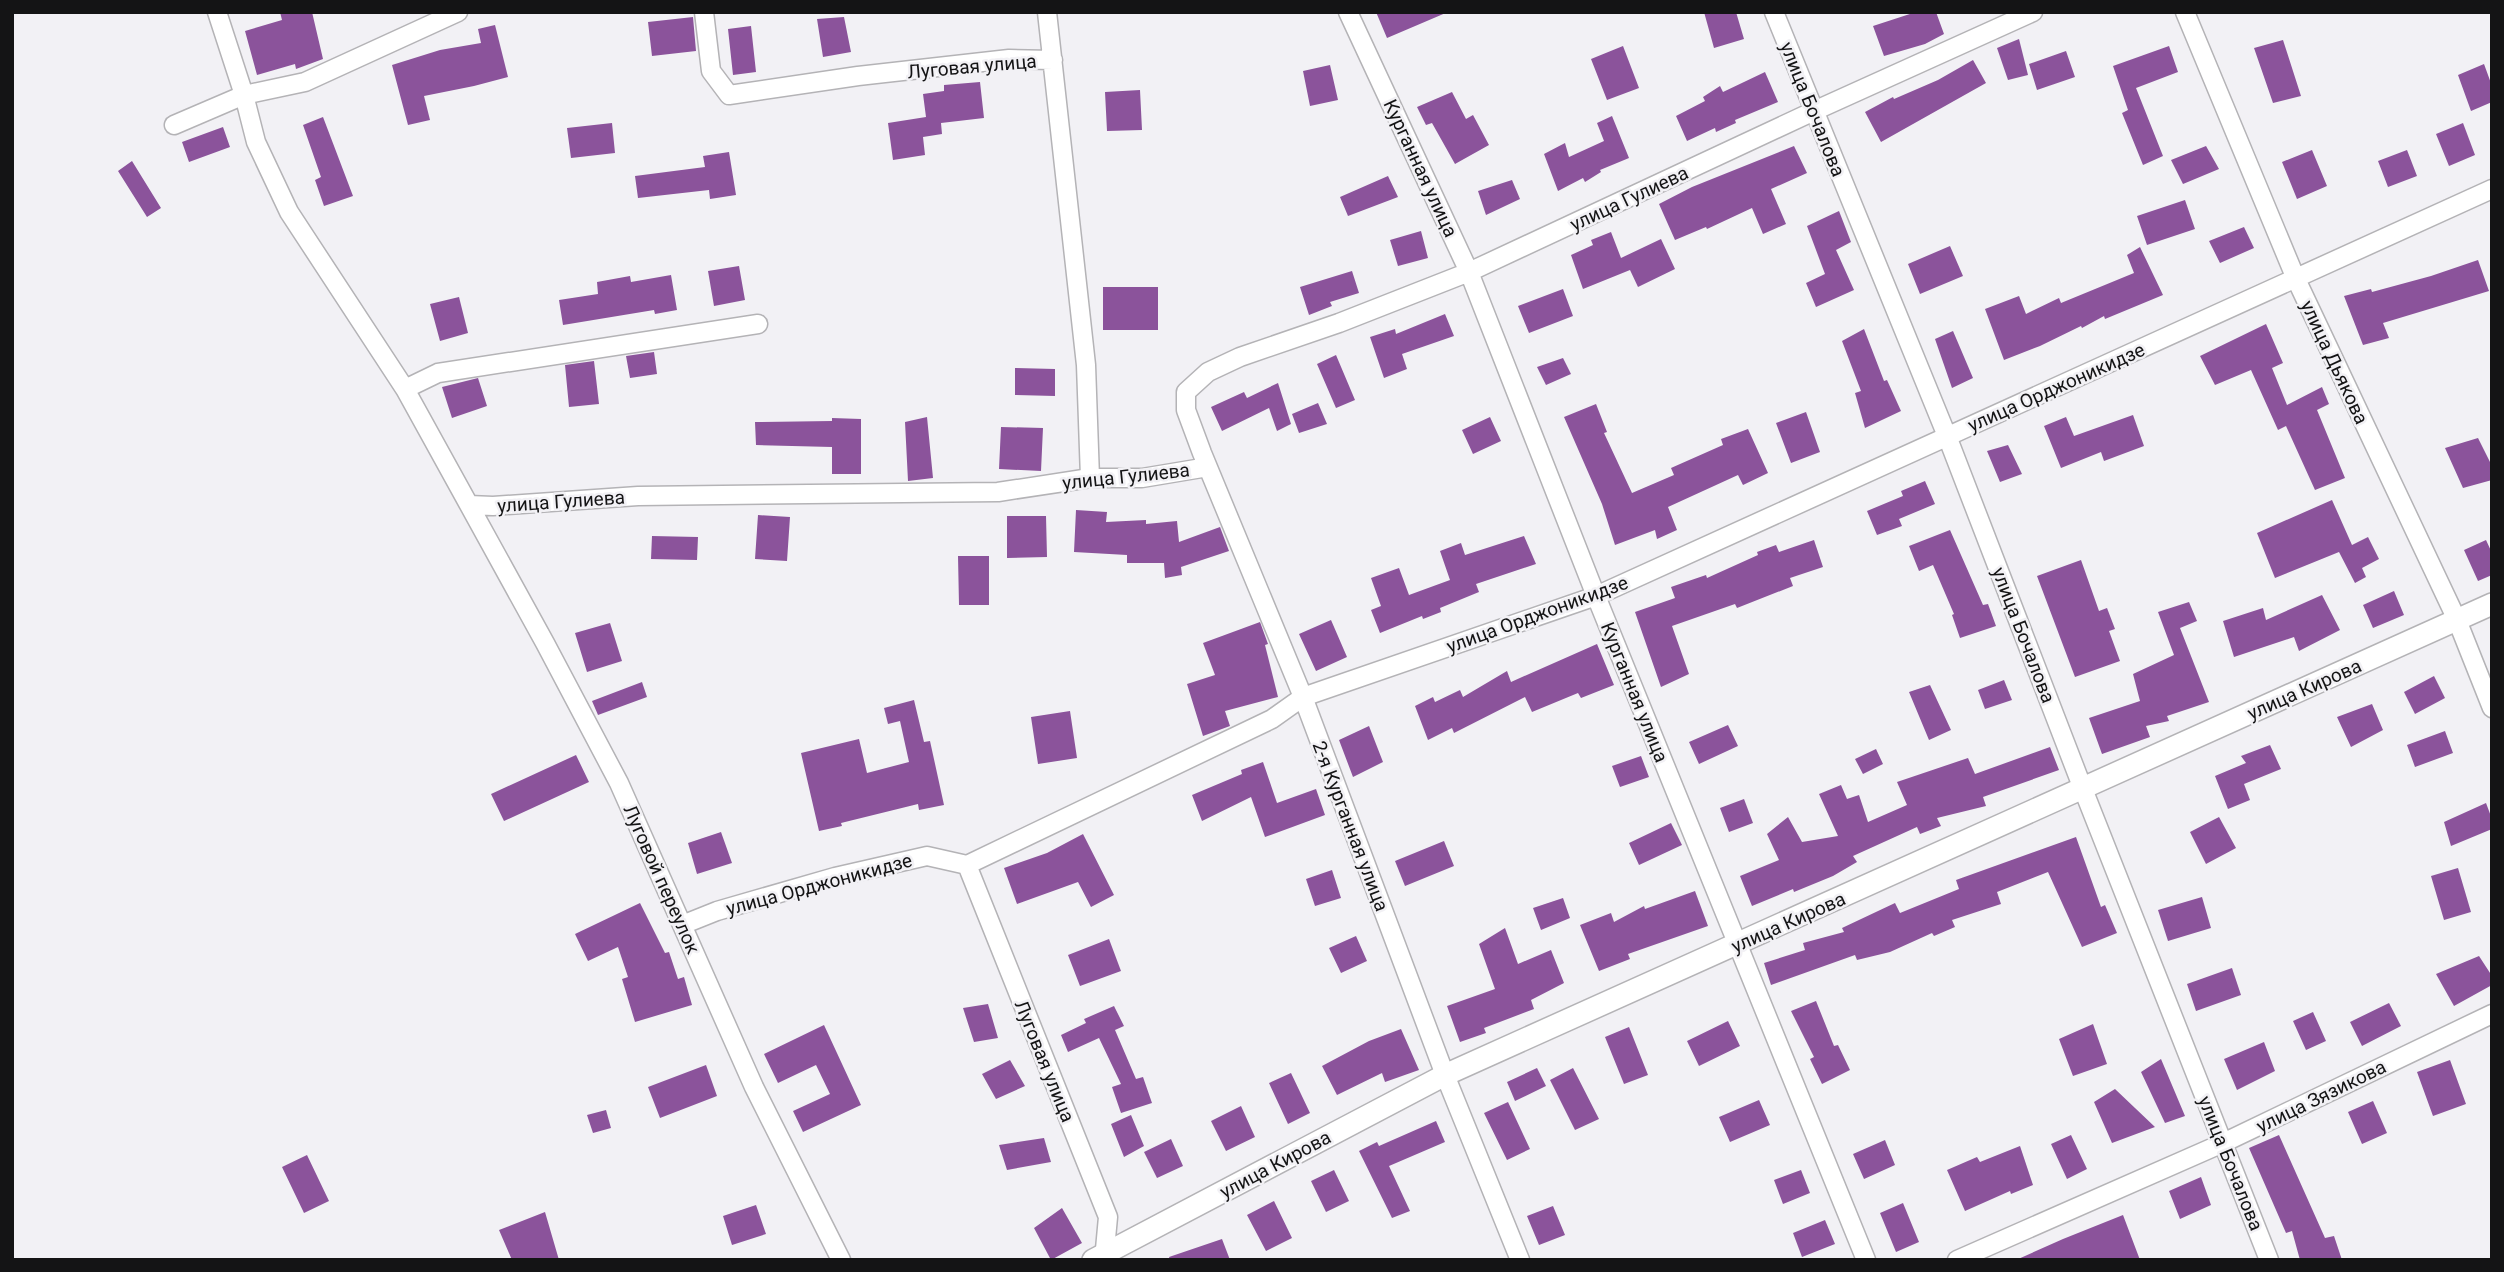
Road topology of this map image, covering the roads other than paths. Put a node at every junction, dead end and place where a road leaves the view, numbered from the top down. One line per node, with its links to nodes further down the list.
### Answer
1 (218, 12): 10 (street, улица Гулиева)
2 (458, 12): 10 (street)
3 (704, 12): 9 (street, Луговая улица)
4 (1047, 12): 9 (street)
5 (1348, 12): 14 (street, Курганная улица)
6 (1774, 12): 11 (street, улица Бочалова)
7 (2033, 12): 11 (street, улица Гулиева)
8 (2185, 12): 15 (street, улица Дьякова)
9 (1053, 60): 21 (street, Луговая улица)
10 (244, 95): 12 (street); 17 (street, улица Гулиева)
11 (1814, 111): 14 (street, улица Гулиева); 19 (street, улица Бочалова)
12 (174, 125)
13 (2492, 189): 15 (street, улица Орджоникидзе)
14 (1469, 272): 18 (street, улица Гулиева); 23 (street, Курганная улица)
15 (2296, 278): 19 (street, улица Орджоникидзе); 25 (street, улица Дьякова)
16 (758, 324): 17 (street)
17 (405, 389): 22 (street, улица Гулиева)
18 (1186, 392): 20 (street, 2-я Курганная улица)
19 (1947, 436): 23 (street, улица Орджоникидзе); 28 (street, улица Бочалова)
20 (1208, 467): 21 (street, улица Гулиева); 26 (street, 2-я Курганная улица)
21 (1090, 478): 22 (street, улица Гулиева)
22 (469, 505): 30 (street, Луговой переулок)
23 (1596, 596): 26 (street, улица Орджоникидзе); 31 (street, Курганная улица)
24 (2492, 604): 25 (street, улица Кирова)
25 (2456, 620): 27 (street, улица Дьякова); 28 (street, улица Кирова)
26 (1303, 697): 29 (street, улица Орджоникидзе); 33 (street, 2-я Курганная улица)
27 (2492, 708)
28 (2083, 789): 31 (street, улица Кирова); 34 (street, улица Бочалова)
29 (967, 865): 30 (street, улица Орджоникидзе); 35 (street, Луговая улица)
30 (682, 925): 36 (street, Луговой переулок)
31 (1737, 944): 33 (street, улица Кирова); 38 (street, Курганная улица)
32 (2492, 1014): 34 (street, улица Зязикова)
33 (1445, 1075): 35 (street, улица Кирова); 37 (street, 2-я Курганная улица)
34 (2223, 1143): 39 (street, улица Зязикова); 40 (street, улица Бочалова)
35 (1100, 1258)
36 (841, 1260)
37 (1520, 1260)
38 (1866, 1260)
39 (1957, 1260)
40 (2269, 1260)

